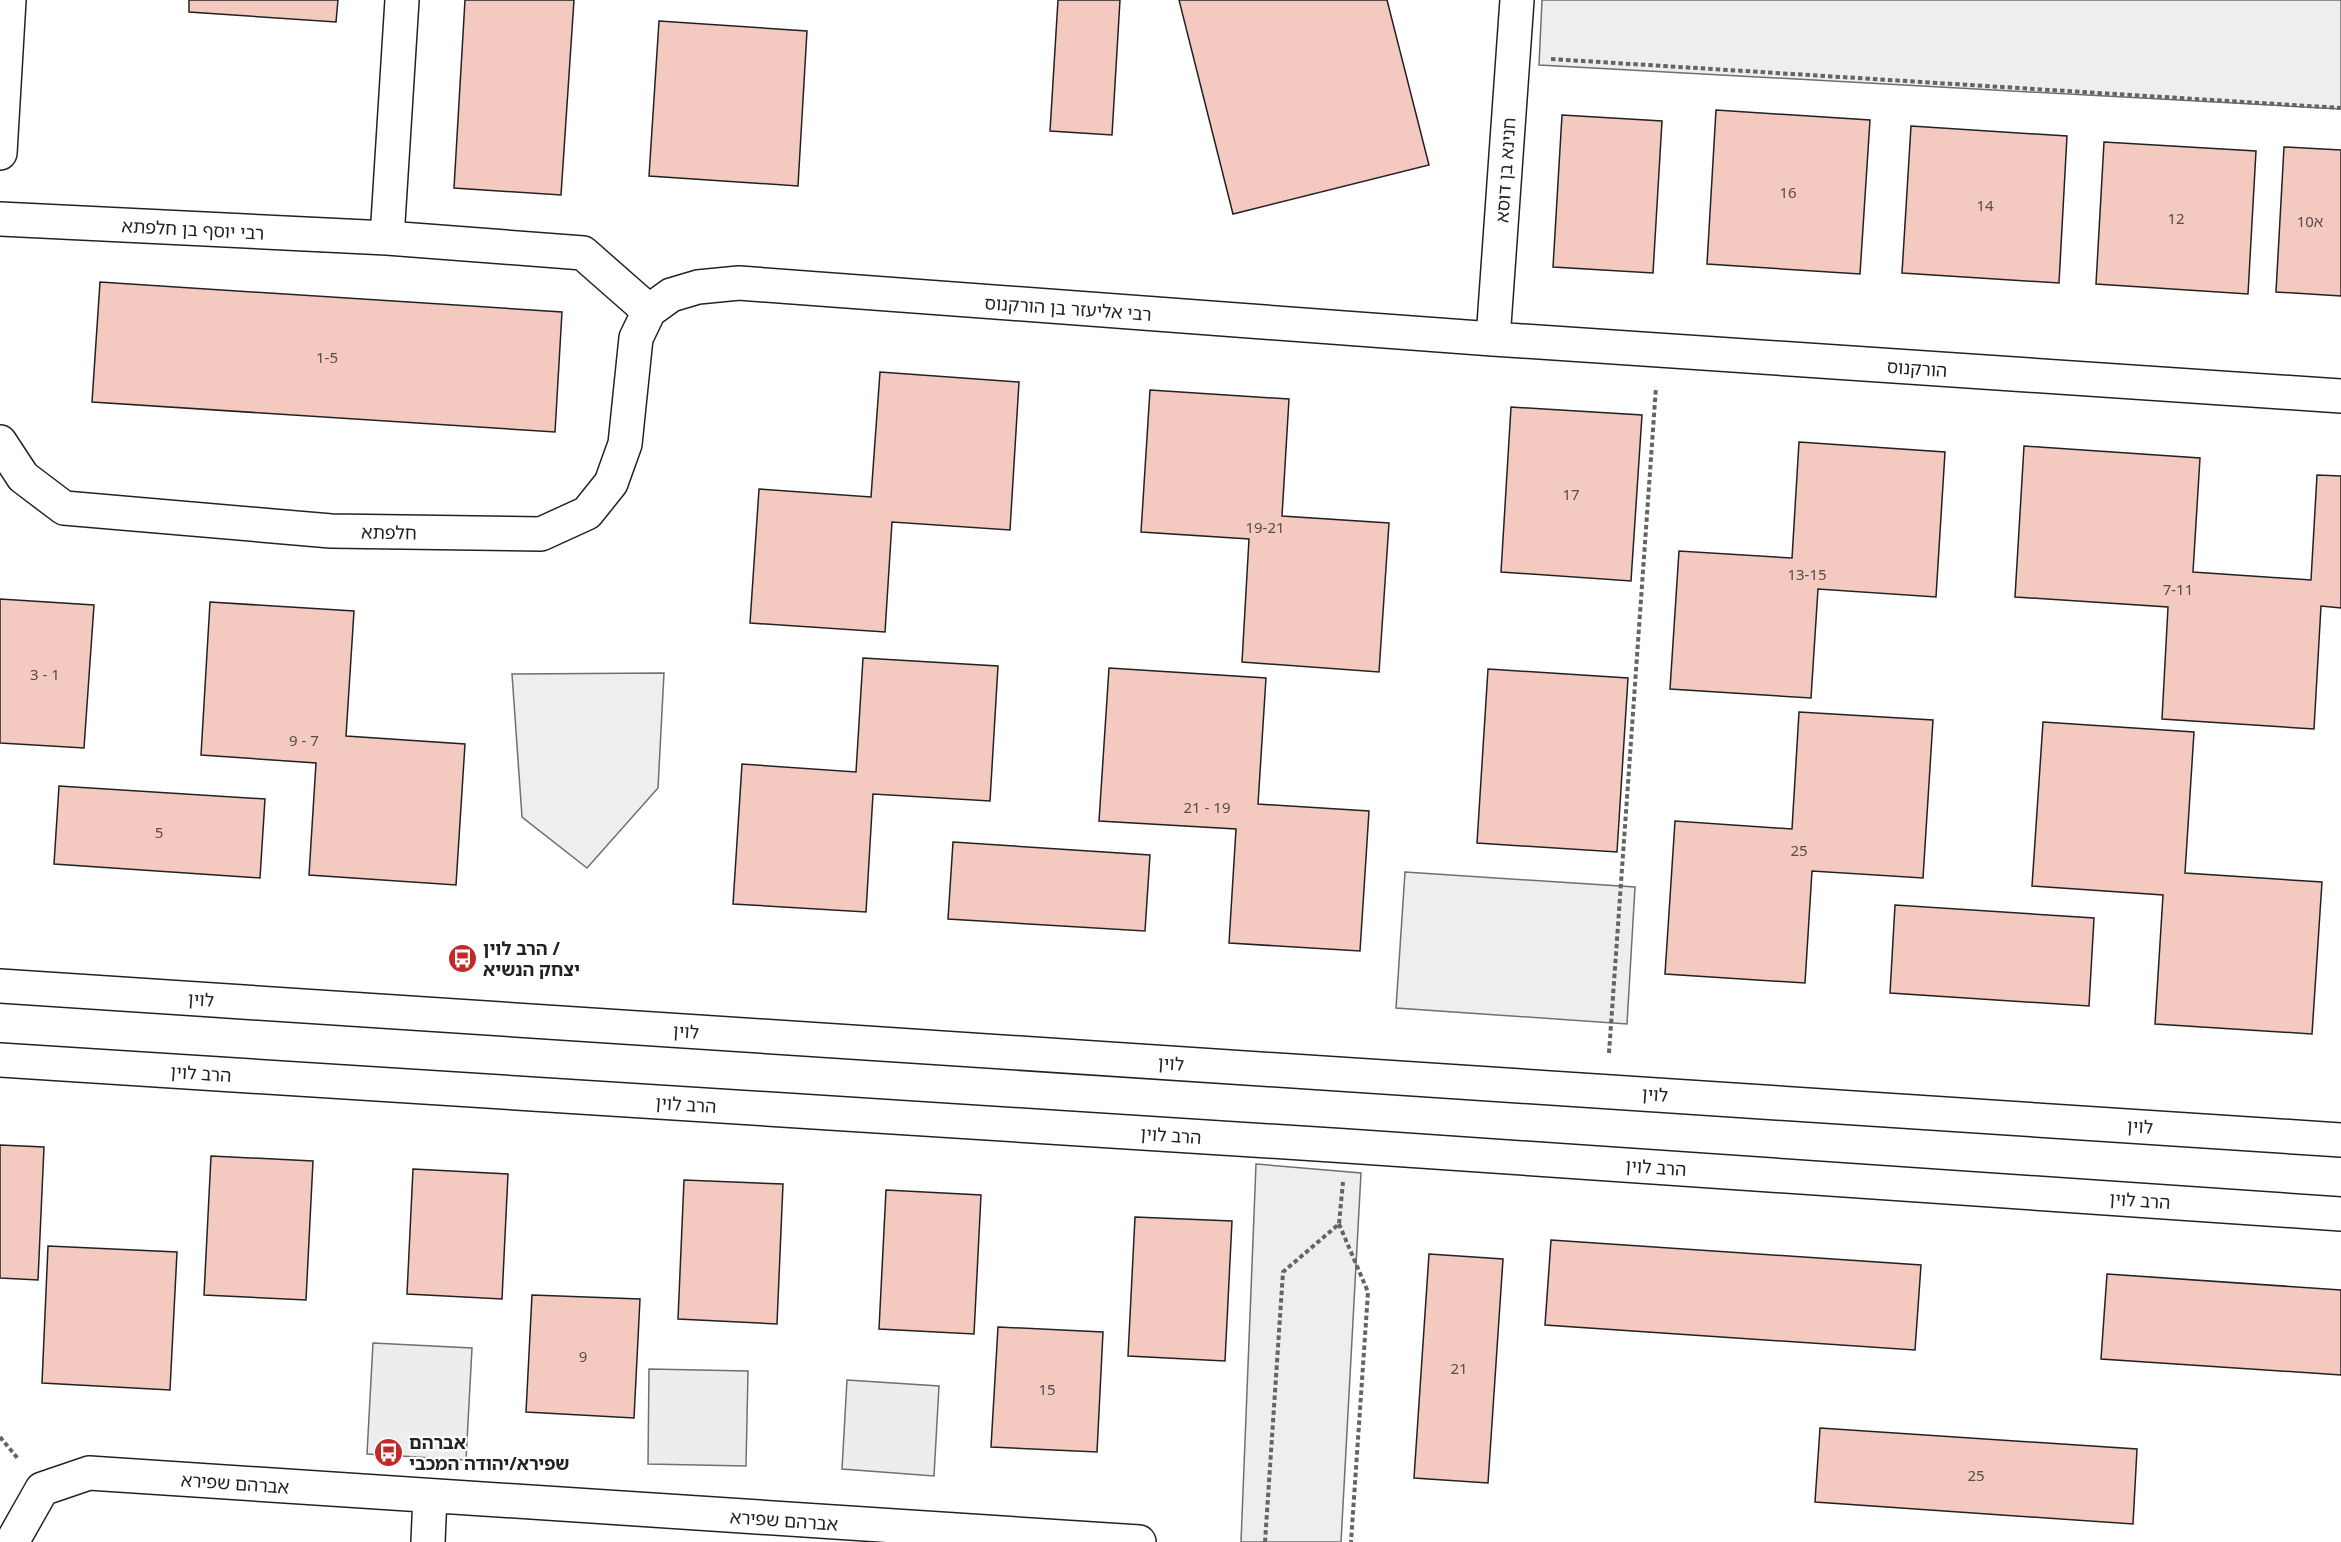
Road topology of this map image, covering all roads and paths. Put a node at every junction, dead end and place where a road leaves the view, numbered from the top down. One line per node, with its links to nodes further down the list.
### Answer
1 (9, 0): 6 (street)
2 (402, 0): 8 (street)
3 (1516, 0): 4 (street, חנינא בן דוסא)
4 (1513, 57): 5 (path); 10 (street, חנינא בן דוסא)
5 (2341, 108)
6 (0, 152)
7 (0, 219): 8 (street, רבי יוסף בן חלפתא)
8 (387, 238): 9 (street, רבי יוסף בן חלפתא)
9 (650, 311): 10 (street, רבי אליעזר בן הורקנוס); 13 (street, חלפתא)
10 (1493, 339): 11 (street, הורקנוס)
11 (1658, 350): 12 (street, הורקנוס); 16 (path)
12 (2341, 396)
13 (0, 442)
14 (0, 986): 16 (street, לוין)
15 (0, 1060): 18 (street, הרב לוין)
16 (1607, 1091): 17 (street, לוין)
17 (2341, 1140)
18 (1347, 1146): 19 (street, הרב לוין); 20 (path)
19 (2341, 1214)
20 (1340, 1224): 25 (path); 26 (path)
21 (430, 1496): 22 (street, אברהם שפירא); 23 (street); 24 (street, אברהם שפירא)
22 (12, 1542)
23 (428, 1542)
24 (1139, 1542)
25 (1264, 1542)
26 (1351, 1542)

